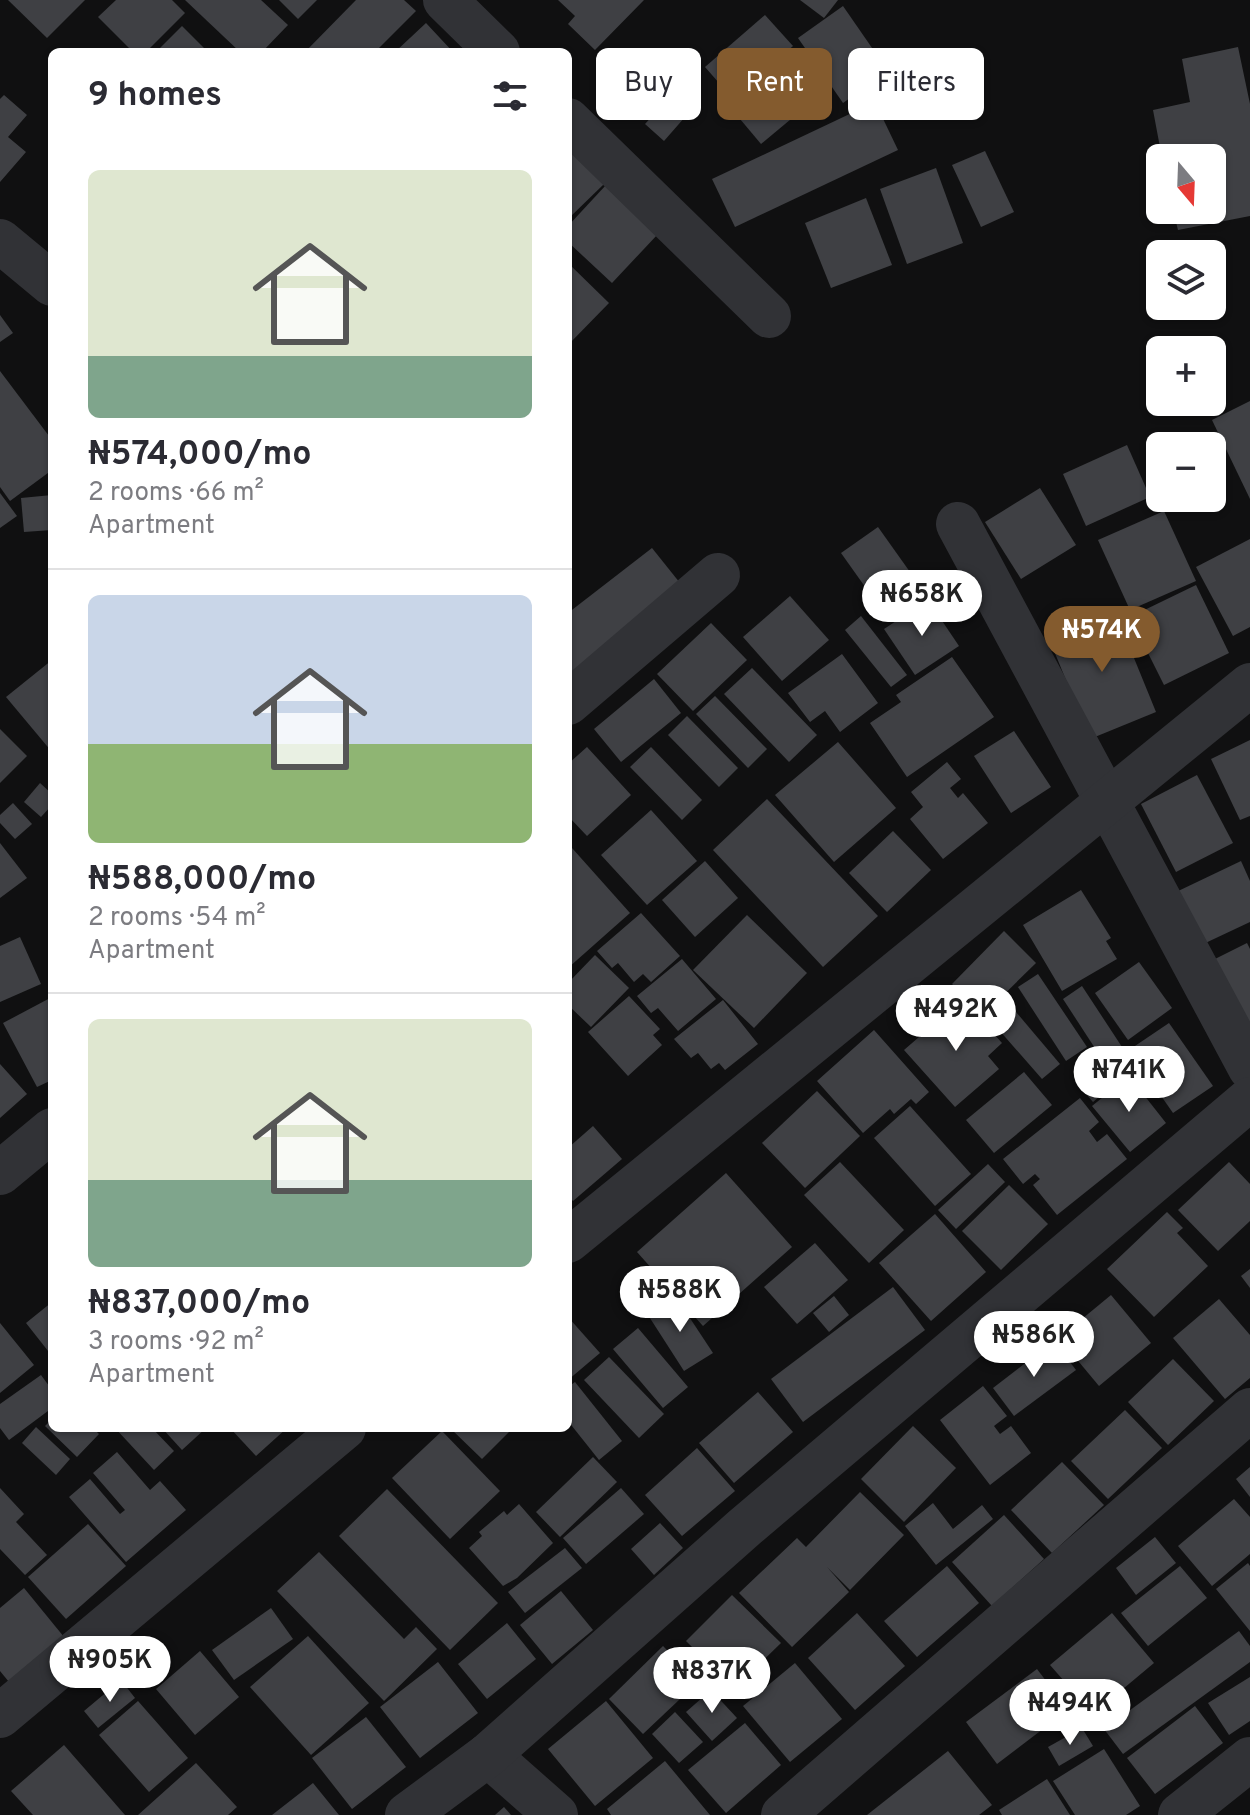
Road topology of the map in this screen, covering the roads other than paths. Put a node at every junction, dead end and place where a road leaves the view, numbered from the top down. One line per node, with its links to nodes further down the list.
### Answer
1 (445, 0): 2 (street)
2 (494, 48)
3 (572, 124): 6 (street)
4 (0, 241): 5 (street)
5 (48, 281)
6 (769, 316)
7 (958, 524): 11 (street)
8 (718, 575): 10 (street)
9 (1250, 685): 11 (street)
10 (572, 700)
11 (1107, 797): 12 (street); 16 (street)
12 (1250, 1068)
13 (1250, 1099): 20 (street)
14 (48, 1133): 15 (street)
15 (0, 1173)
16 (572, 1238)
17 (1250, 1410): 24 (street)
18 (339, 1432): 19 (street)
19 (0, 1716)
20 (488, 1755): 22 (street); 23 (street)
21 (1250, 1759): 25 (street)
22 (407, 1815)
23 (556, 1815)
24 (783, 1815)
25 (1180, 1815)

